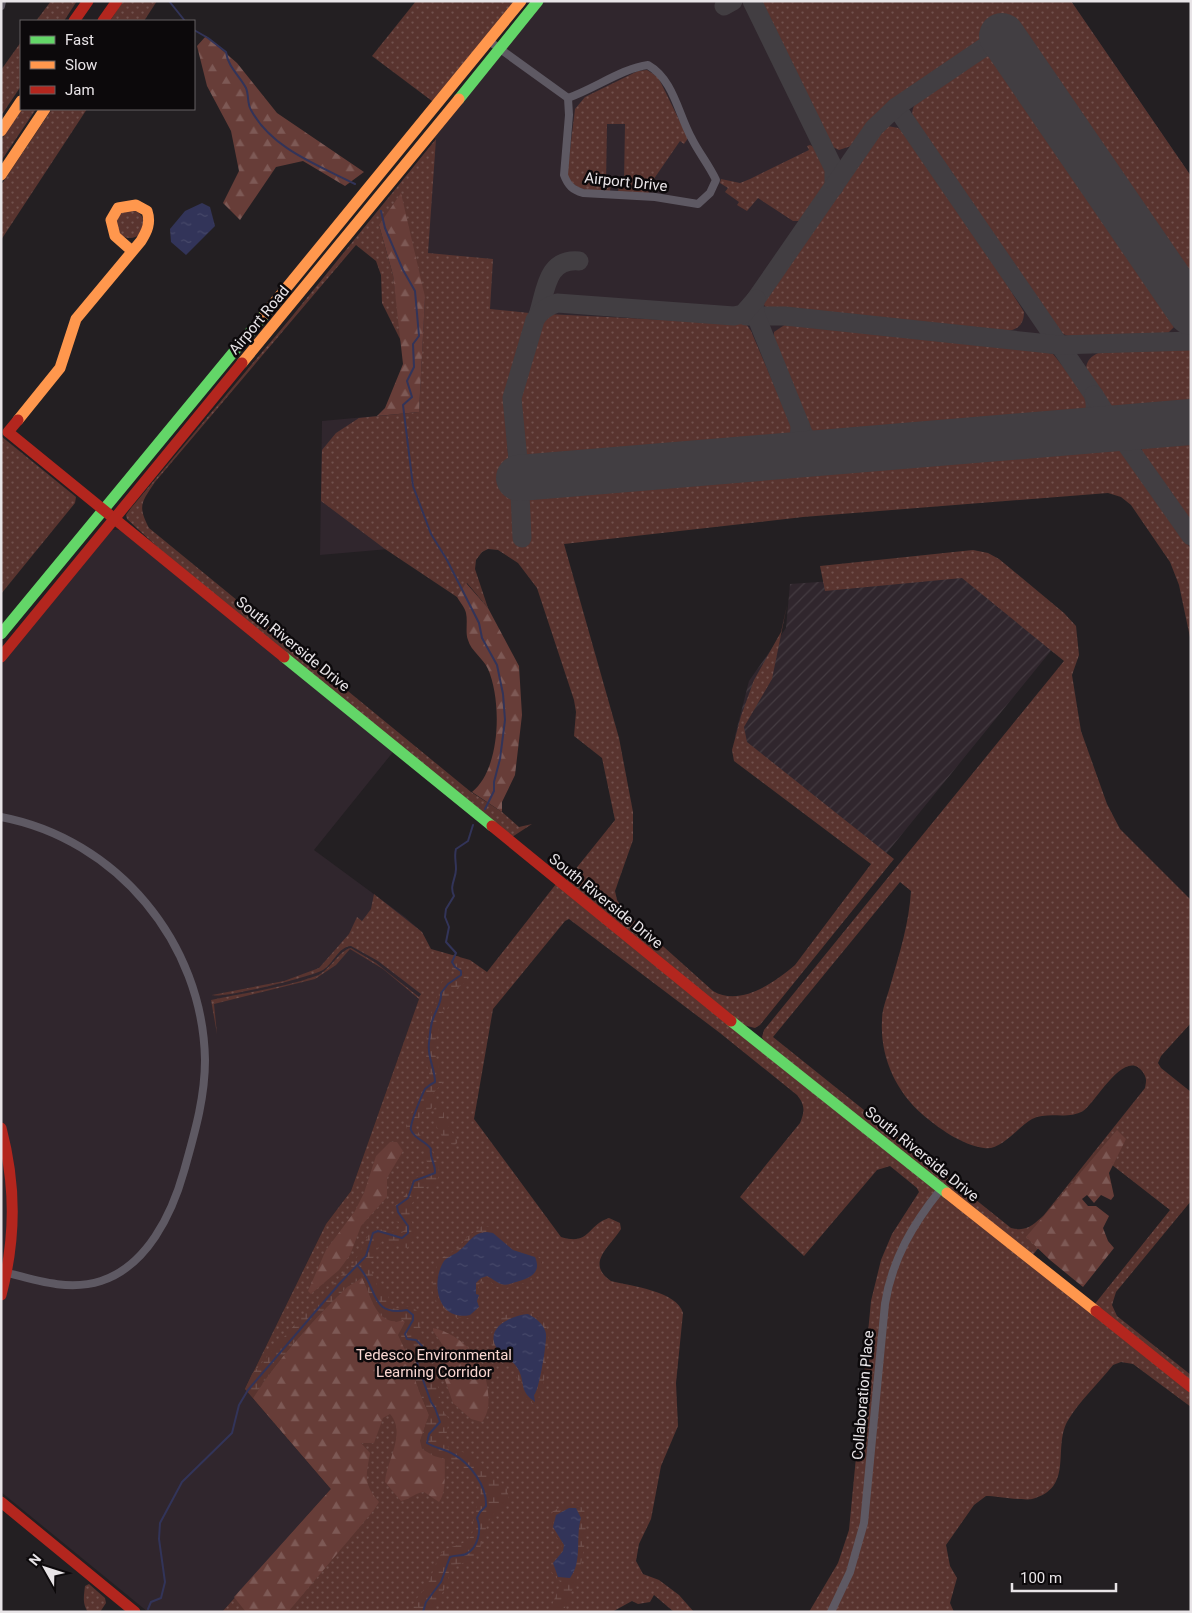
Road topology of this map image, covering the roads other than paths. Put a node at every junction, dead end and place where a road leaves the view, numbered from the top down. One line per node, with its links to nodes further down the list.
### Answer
1 (2, 1): 6 (street)
2 (88, 1): 7 (main road)
3 (116, 1): 8 (main road)
4 (521, 1): 9 (main road, Airport Road)
5 (538, 1): 10 (main road, Airport Road)
6 (1, 6)
7 (75, 20)
8 (104, 20)
9 (489, 41): 10 (street); 17 (main road, Airport Road)
10 (499, 50): 11 (street); 18 (main road, Airport Road)
11 (568, 98): 11 (street, Airport Drive)
12 (20, 102): 14 (main road)
13 (44, 110): 15 (main road)
14 (1, 131)
15 (1, 175)
16 (132, 251): 17 (main road, South Riverside Drive)
17 (103, 509): 18 (main road, South Riverside Drive); 19 (main road, Airport Road)
18 (114, 518): 20 (main road, Airport Road); 24 (main road, South Riverside Drive)
19 (1, 634)
20 (1, 657)
21 (1, 816): 25 (street)
22 (1, 1128): 23 (main road)
23 (6, 1165): 25 (main road)
24 (942, 1189): 27 (main road, South Riverside Drive); 30 (street, Collaboration Place)
25 (8, 1273): 26 (main road)
26 (1, 1295)
27 (1191, 1387)
28 (3, 1503): 29 (main road)
29 (135, 1612)
30 (831, 1612)

